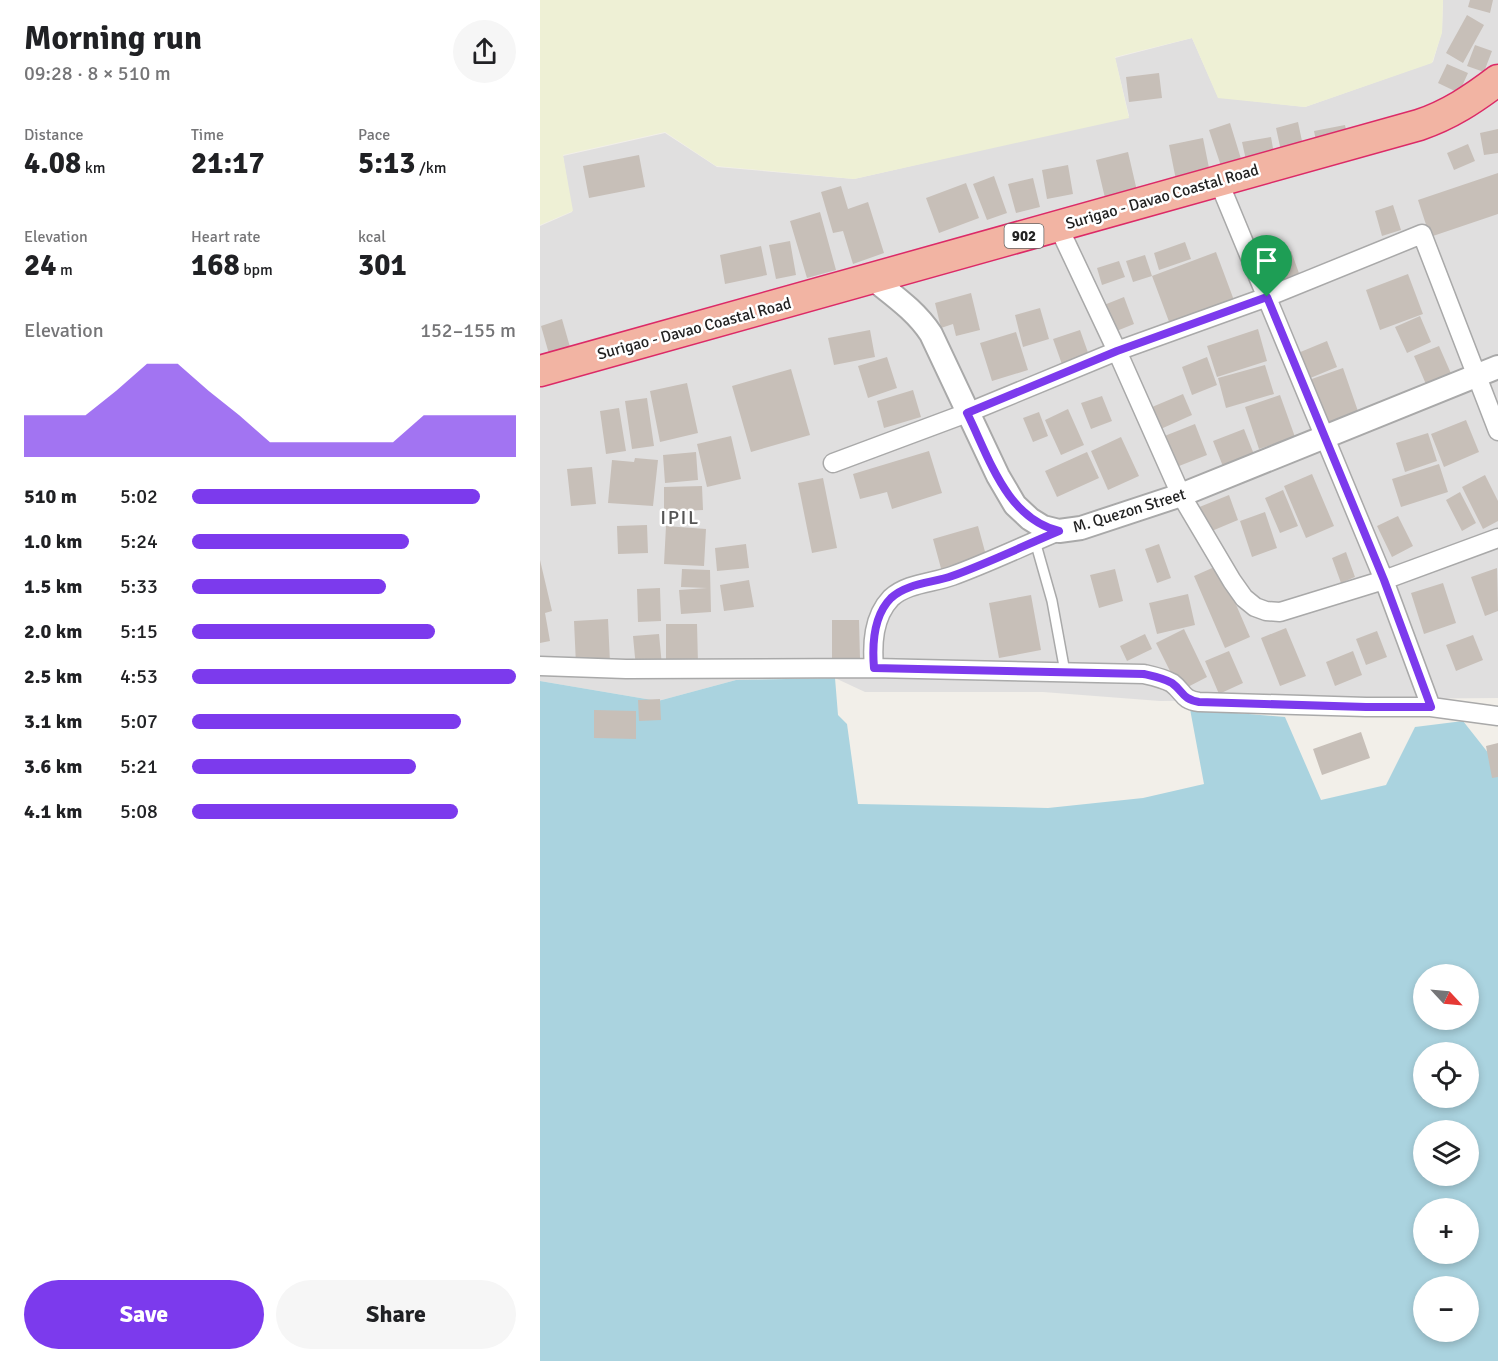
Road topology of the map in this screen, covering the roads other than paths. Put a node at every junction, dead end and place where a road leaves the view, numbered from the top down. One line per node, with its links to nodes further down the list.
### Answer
1 (1498, 80): 2 (highway, Surigao - Davao Coastal Road / 902)
2 (1218, 180): 3 (highway, Surigao - Davao Coastal Road / 902); 5 (street)
3 (1058, 226): 4 (highway, Surigao - Davao Coastal Road / 902); 6 (street)
4 (873, 279): 8 (highway, Surigao - Davao Coastal Road / 902); 10 (street, M. Quezon Street)
5 (1267, 297): 6 (street); 9 (street); 12 (street)
6 (1117, 351): 10 (street); 14 (street)
7 (1498, 367): 9 (street, M. Quezon Street)
8 (540, 371)
9 (1477, 375): 11 (street); 12 (street, M. Quezon Street)
10 (967, 413): 13 (street); 15 (street, M. Quezon Street)
11 (1498, 431)
12 (1325, 436): 14 (street, M. Quezon Street); 18 (street)
13 (833, 463)
14 (1181, 495): 15 (street, M. Quezon Street); 18 (street)
15 (1059, 531): 17 (street)
16 (1498, 538): 18 (street)
17 (1035, 541): 20 (street); 21 (lane)
18 (1384, 580): 22 (street)
19 (540, 666): 20 (street)
20 (874, 668): 21 (street)
21 (1065, 672): 22 (street)
22 (1431, 707): 23 (street)
23 (1498, 716)

